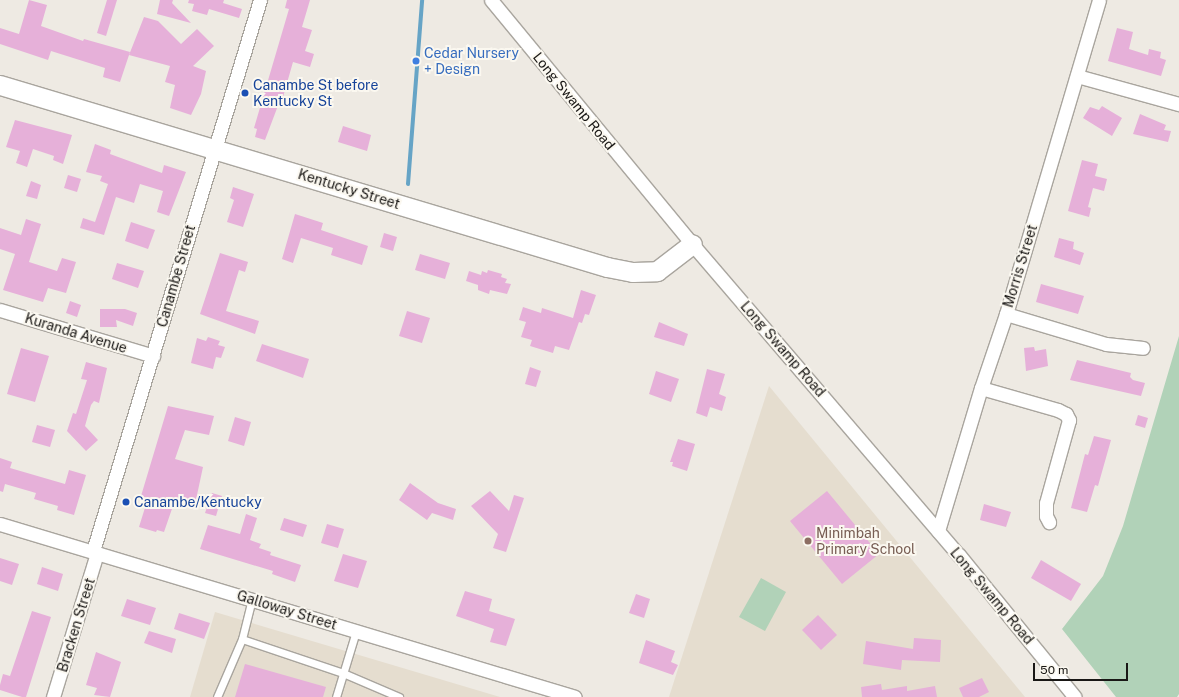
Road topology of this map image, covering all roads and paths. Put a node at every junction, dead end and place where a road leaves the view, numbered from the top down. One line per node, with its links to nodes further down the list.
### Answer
1 (260, 0): 7 (street, Canambe Street)
2 (491, 0): 8 (street, Long Swamp Road)
3 (1099, 0): 4 (street, Morris Street)
4 (1077, 76): 6 (street); 10 (street, Morris Street)
5 (0, 85): 7 (street, Kentucky Street)
6 (1179, 104)
7 (214, 149): 8 (street, Kentucky Street); 12 (street, Canambe Street)
8 (692, 244): 16 (street, Long Swamp Road)
9 (0, 310): 12 (street, Kuranda Avenue)
10 (1006, 314): 11 (street); 13 (street, Morris Street)
11 (1142, 348)
12 (153, 356): 17 (street, Canambe Street)
13 (981, 388): 14 (street); 16 (street, Morris Street)
14 (1050, 522)
15 (0, 524): 17 (street, Galloway Street)
16 (938, 531): 27 (street, Long Swamp Road)
17 (95, 552): 18 (street, Galloway Street); 23 (street, Bracken Street)
18 (252, 599): 19 (street, Galloway Street); 20 (lane)
19 (356, 631): 21 (lane); 26 (street, Galloway Street)
20 (242, 639): 21 (lane); 22 (lane)
21 (343, 673): 24 (lane); 25 (lane)
22 (217, 696)
23 (53, 697)
24 (336, 697)
25 (398, 697)
26 (575, 697)
27 (1075, 697)

